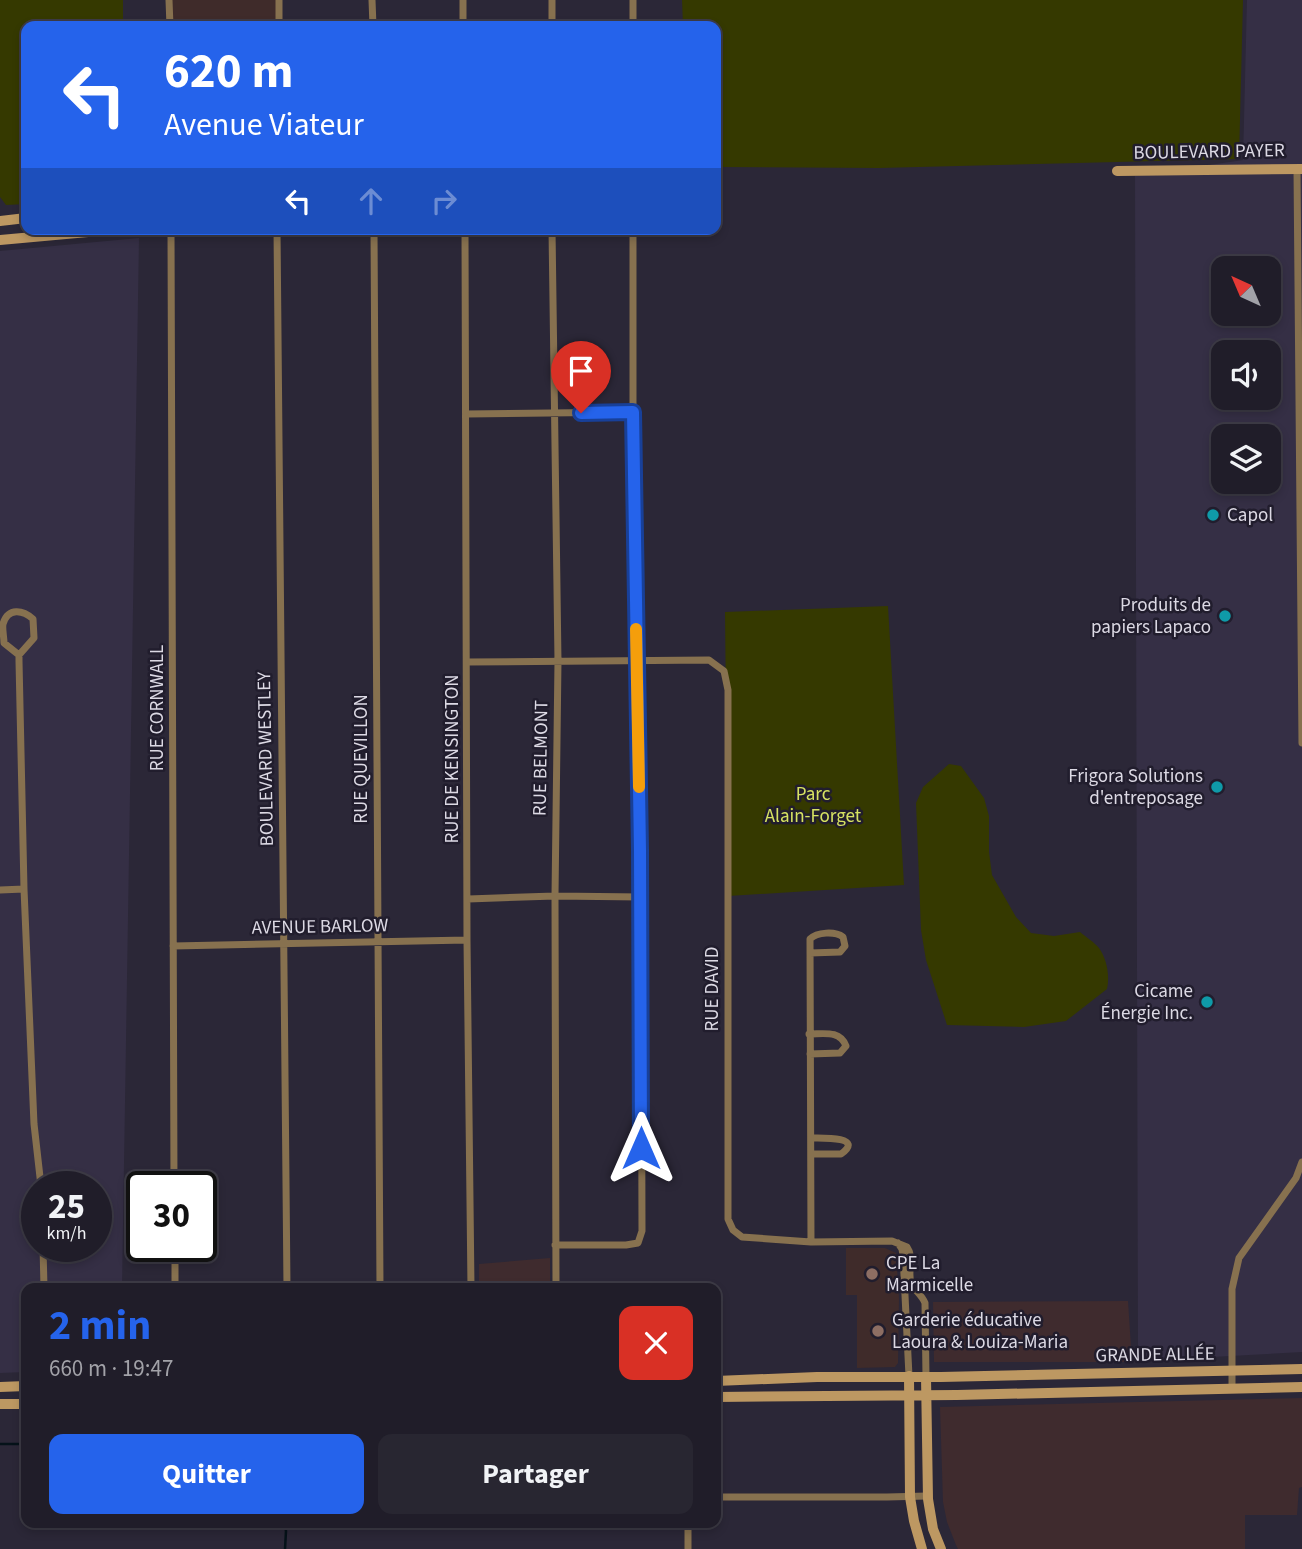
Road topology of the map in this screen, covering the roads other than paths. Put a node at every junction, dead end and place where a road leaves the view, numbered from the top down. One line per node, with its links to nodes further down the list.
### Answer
1 (169, 0): 7 (street)
2 (279, 0): 8 (street)
3 (372, 0): 9 (street)
4 (463, 0): 10 (street)
5 (552, 0): 11 (street)
6 (633, 0): 12 (street)
7 (170, 21)
8 (279, 21)
9 (373, 21)
10 (463, 21)
11 (552, 21)
12 (633, 21)
13 (1299, 169): 14 (main road, BOULEVARD PAYER); 32 (street)
14 (1117, 171)
15 (21, 218): 16 (main road)
16 (0, 220)
17 (55, 235): 24 (main road)
18 (172, 235): 41 (street, RUE CORNWALL)
19 (277, 235): 40 (street, BOULEVARD WESTLEY)
20 (374, 235): 39 (street, RUE QUEVILLON)
21 (465, 235): 27 (street, RUE DE KENSINGTON)
22 (552, 235): 26 (street, RUE BELMONT)
23 (633, 235): 25 (street)
24 (0, 240)
25 (633, 412): 26 (street); 29 (street)
26 (555, 413): 27 (street); 30 (street, RUE BELMONT)
27 (466, 414): 31 (street, RUE DE KENSINGTON)
28 (19, 655): 28 (street); 33 (street)
29 (636, 660): 30 (street); 36 (street); 50 (street, RUE DAVID)
30 (558, 661): 31 (street); 35 (street, RUE BELMONT)
31 (467, 662): 37 (street, RUE DE KENSINGTON)
32 (1302, 743)
33 (24, 889): 34 (street); 48 (street)
34 (0, 890)
35 (555, 896): 36 (street); 37 (street); 52 (street, RUE BELMONT)
36 (640, 897): 52 (street)
37 (468, 899): 38 (street, RUE DE KENSINGTON)
38 (467, 940): 39 (street, AVENUE BARLOW); 59 (street, RUE DE KENSINGTON)
39 (378, 942): 40 (street, AVENUE BARLOW); 58 (street, RUE QUEVILLON)
40 (284, 944): 41 (street, AVENUE BARLOW); 57 (street, BOULEVARD WESTLEY)
41 (173, 946): 49 (street, RUE CORNWALL)
42 (810, 953): 42 (street); 43 (street)
43 (809, 1034): 44 (street); 44 (street)
44 (810, 1054): 45 (street)
45 (811, 1138): 46 (street); 46 (street)
46 (811, 1154): 50 (street)
47 (1302, 1162): 62 (street)
48 (39, 1171)
49 (174, 1171)
50 (811, 1242): 51 (street, RUE DAVID)
51 (897, 1243): 63 (street); 64 (street)
52 (555, 1245): 60 (street, RUE BELMONT)
53 (43, 1262): 55 (street)
54 (174, 1262): 56 (street)
55 (44, 1283)
56 (175, 1283)
57 (287, 1283)
58 (380, 1283)
59 (471, 1283)
60 (556, 1283)
61 (1302, 1369): 62 (main road, GRANDE ALLÉE)
62 (1232, 1371): 64 (main road, GRANDE ALLÉE); 69 (street)
63 (909, 1376): 64 (main road, GRANDE ALLÉE); 65 (main road, GRANDE ALLÉE); 70 (main road)
64 (926, 1377): 71 (main road)
65 (721, 1381)
66 (21, 1386): 67 (main road)
67 (0, 1387)
68 (1302, 1387): 69 (main road, GRANDE ALLÉE)
69 (1232, 1388): 71 (main road, GRANDE ALLÉE)
70 (909, 1395): 71 (main road, GRANDE ALLÉE); 72 (main road, GRANDE ALLÉE); 77 (main road)
71 (926, 1395): 75 (main road)
72 (721, 1397)
73 (0, 1404): 74 (main road)
74 (21, 1404)
75 (927, 1496): 77 (street); 81 (main road)
76 (721, 1497): 77 (street)
77 (910, 1497): 80 (main road)
78 (688, 1528): 79 (street)
79 (688, 1549)
80 (922, 1549)
81 (941, 1549)

